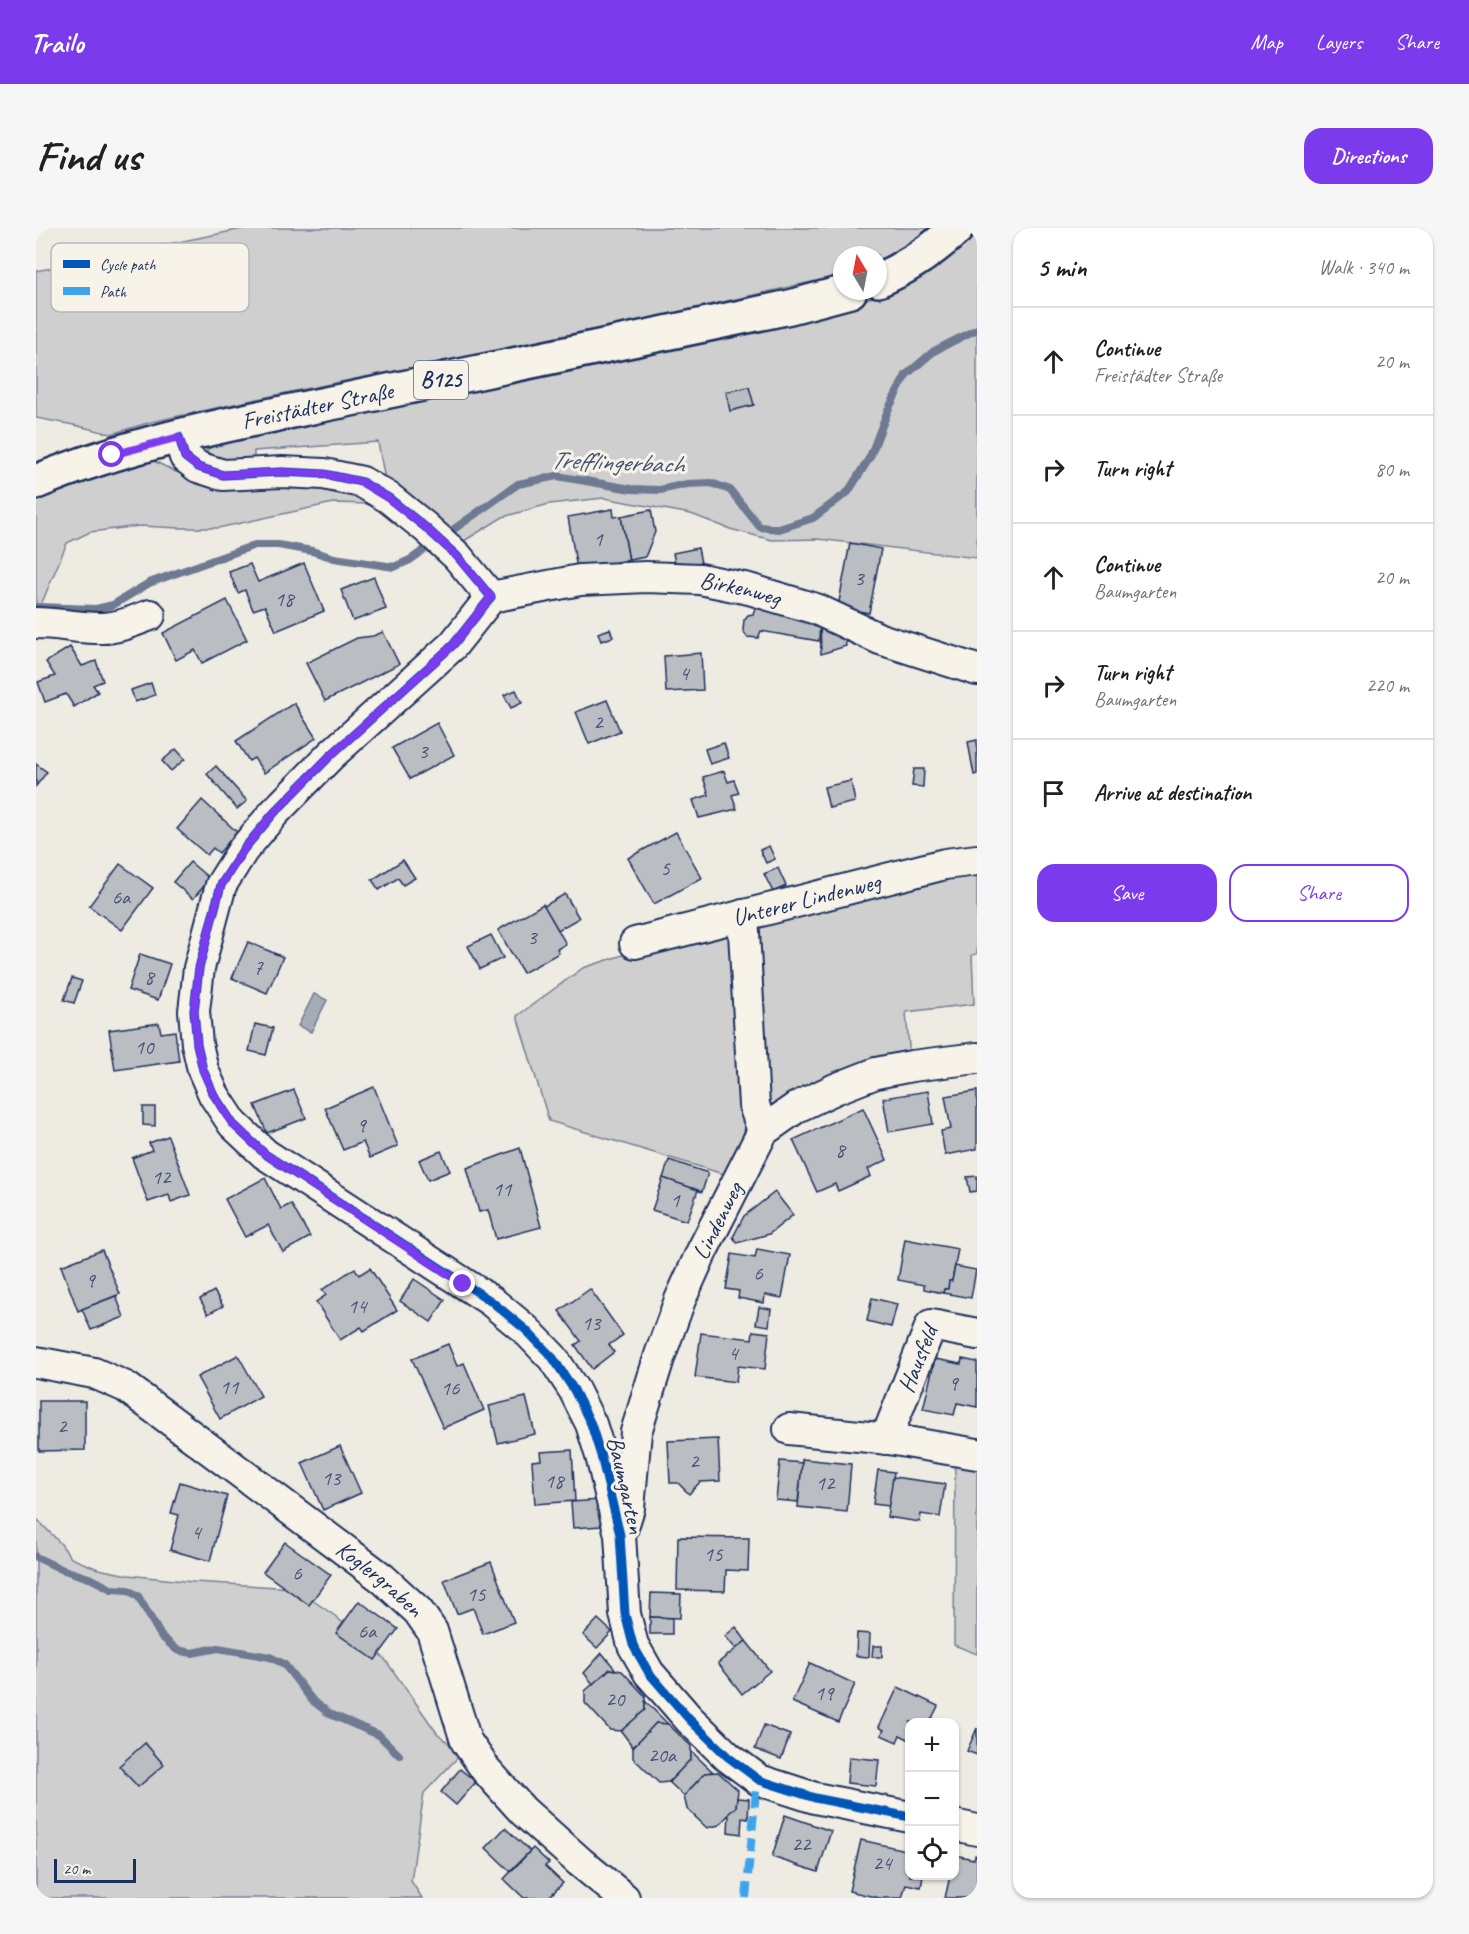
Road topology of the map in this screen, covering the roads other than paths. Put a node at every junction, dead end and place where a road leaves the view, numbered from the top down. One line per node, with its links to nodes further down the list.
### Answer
1 (957, 228): 2 (main road)
2 (887, 275)
3 (833, 296): 4 (main road, Freistädter Straße / B125)
4 (179, 437): 5 (main road, Freistädter Straße / B125); 6 (street)
5 (36, 482)
6 (491, 597): 9 (street, Birkenweg); 20 (street, Baumgarten)
7 (150, 615): 8 (street)
8 (36, 623)
9 (977, 670)
10 (977, 860): 11 (street, Unterer Lindenweg)
11 (742, 915): 12 (street, Unterer Lindenweg); 14 (street)
12 (635, 943)
13 (977, 1058): 14 (street, Lindenweg)
14 (763, 1131): 20 (street, Lindenweg)
15 (977, 1334): 18 (street, Hausfeld)
16 (36, 1362): 24 (street, Koglergraben)
17 (789, 1429): 18 (street)
18 (886, 1439): 19 (street)
19 (977, 1454)
20 (620, 1535): 21 (street, Baumgarten)
21 (905, 1816)
22 (959, 1827): 23 (street)
23 (977, 1830)
24 (624, 1898)

